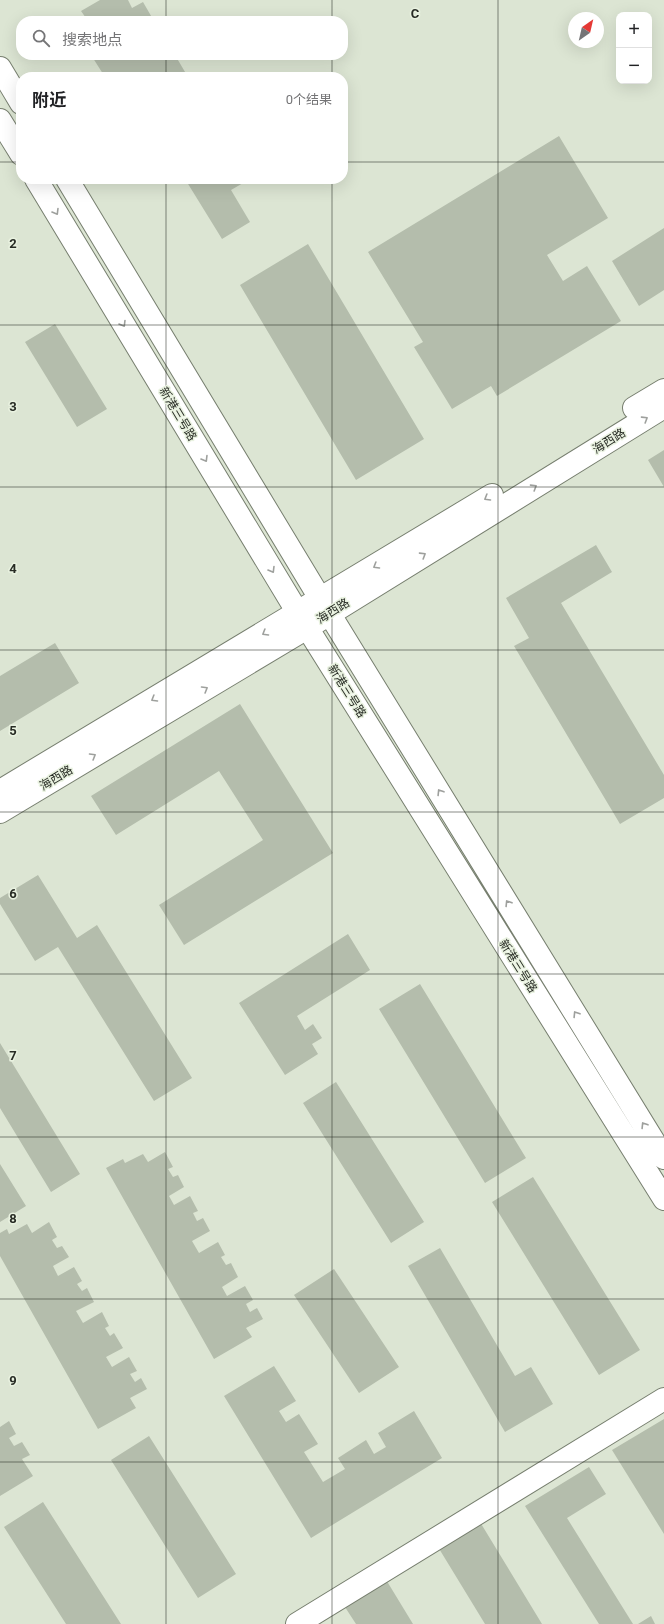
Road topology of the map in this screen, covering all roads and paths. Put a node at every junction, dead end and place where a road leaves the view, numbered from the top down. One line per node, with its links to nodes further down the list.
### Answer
1 (0, 68): 2 (street)
2 (16, 95)
3 (0, 120): 4 (street)
4 (16, 146)
5 (39, 184): 10 (street, 新港三号路, one-way to 10)
6 (70, 184): 9 (street, 新港三号路)
7 (664, 390): 9 (street, 海西路, one-way to 9)
8 (664, 407): 9 (street, 海西路, one-way to 8)
9 (325, 606): 10 (street, 海西路); 13 (street, 新港三号路, one-way to 9)
10 (302, 621): 11 (street, 海西路, one-way to 11); 12 (street, 海西路, one-way to 10); 14 (street, 新港三号路)
11 (0, 791)
12 (0, 812)
13 (664, 1158)
14 (664, 1199)
15 (664, 1399): 16 (street)
16 (297, 1624)

